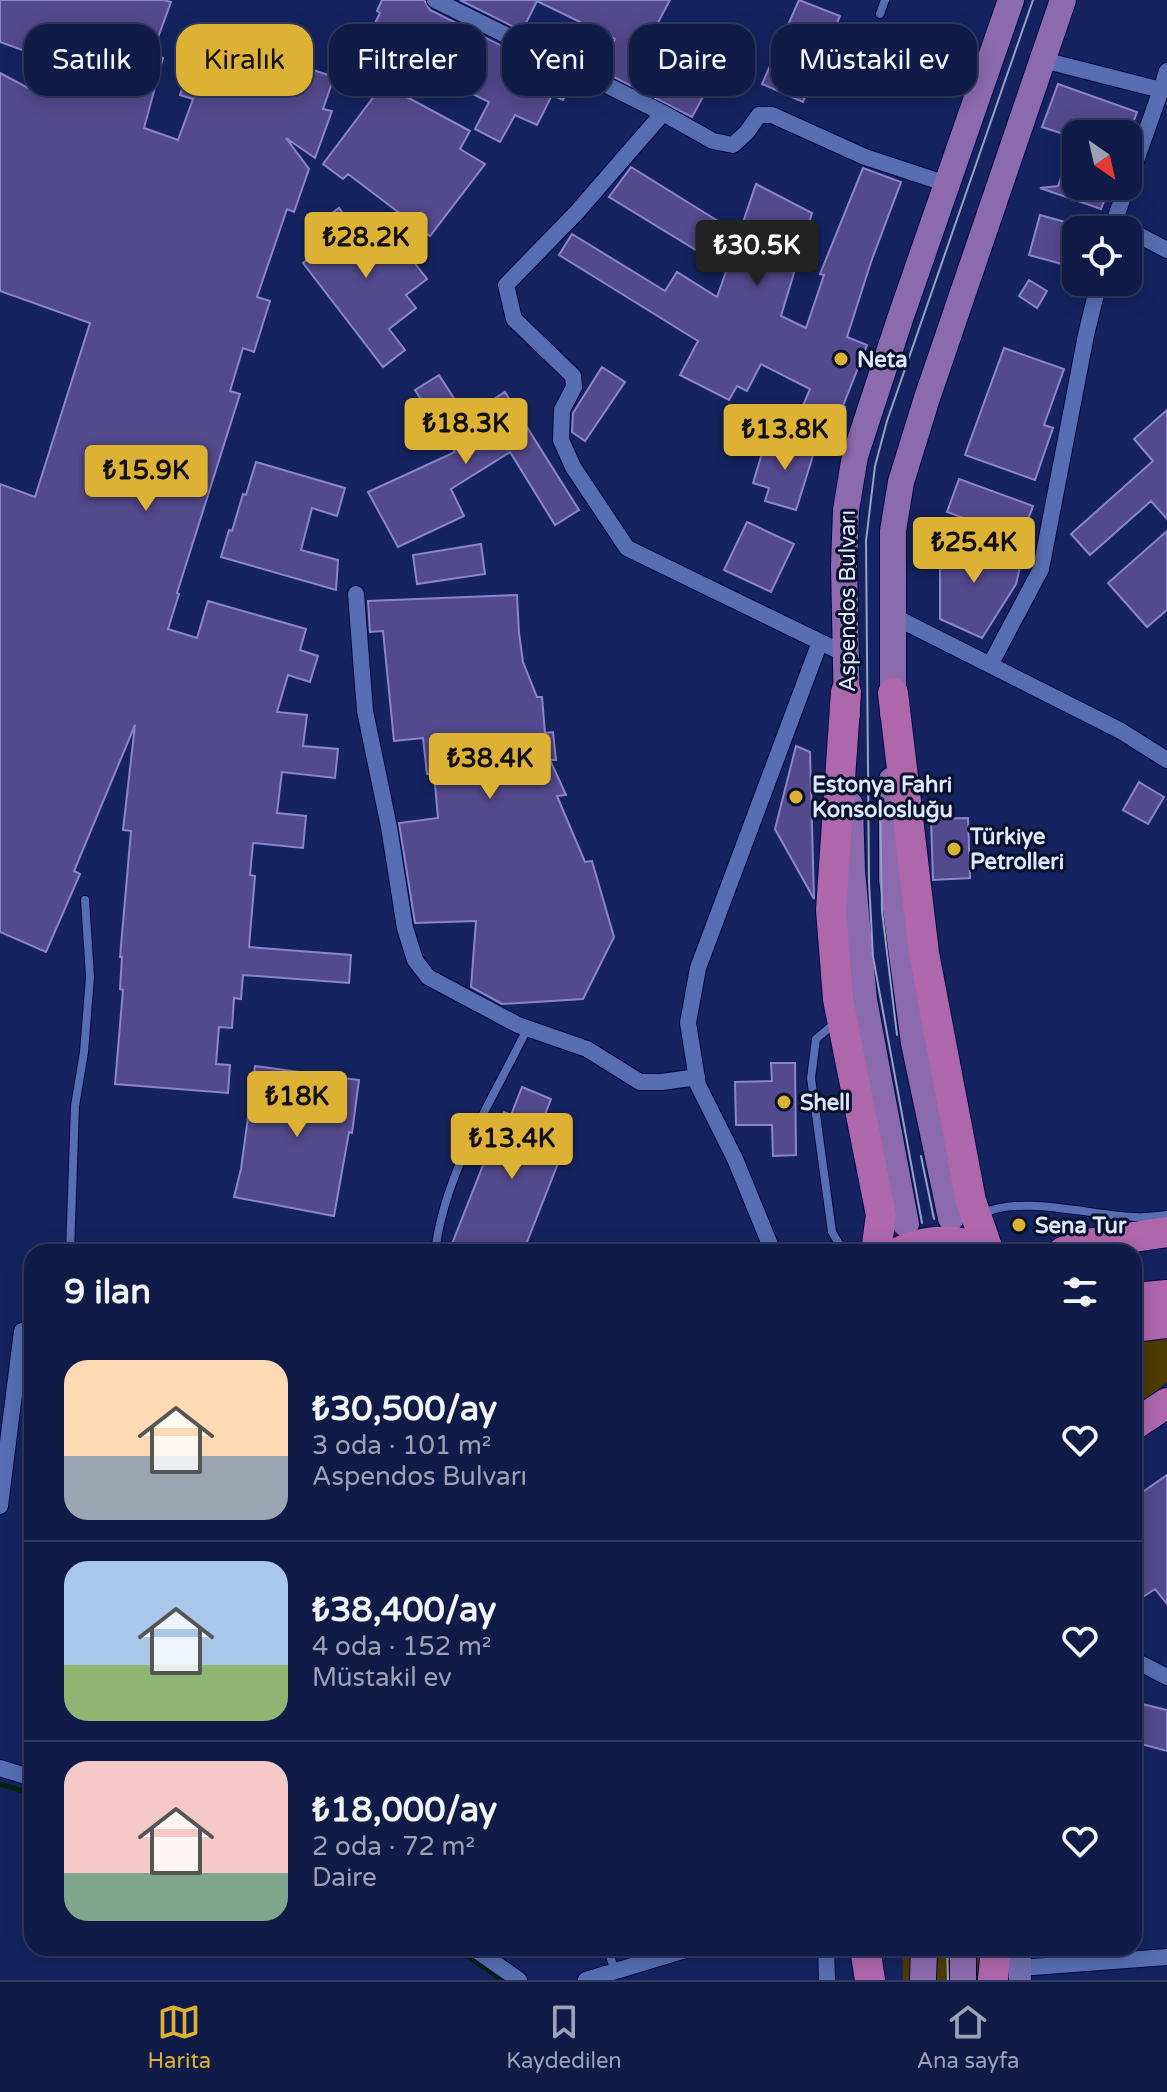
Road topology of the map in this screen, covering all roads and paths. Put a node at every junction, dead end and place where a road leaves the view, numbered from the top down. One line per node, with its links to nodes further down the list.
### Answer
1 (435, 0): 9 (street)
2 (885, 0): 5 (lane)
3 (1011, 0): 11 (main road, Aspendos Bulvarı)
4 (1063, 0): 6 (main road, Aspendos Bulvarı)
5 (880, 14)
6 (1043, 60): 8 (street); 16 (main road, Aspendos Bulvarı)
7 (1167, 71): 8 (street)
8 (1161, 90): 10 (street)
9 (663, 113): 11 (street); 17 (street)
10 (1142, 145)
11 (947, 184): 18 (main road, Aspendos Bulvarı)
12 (1142, 239): 13 (street)
13 (1167, 250)
14 (1096, 296): 19 (street)
15 (356, 594): 25 (street)
16 (893, 616): 19 (street); 21 (main road, Aspendos Bulvarı)
17 (820, 642): 18 (street); 26 (street)
18 (845, 654): 20 (main road, Aspendos Bulvarı)
19 (990, 665): 22 (street)
20 (846, 692): 24 (highway); 29 (main road, Aspendos Bulvarı)
21 (893, 693): 27 (highway)
22 (1167, 760)
23 (85, 900): 30 (lane)
24 (842, 1018): 33 (lane); 34 (highway)
25 (527, 1029): 26 (street); 31 (lane)
26 (697, 1077): 32 (street)
27 (964, 1217): 28 (lane); 37 (highway)
28 (1163, 1226): 38 (highway)
29 (902, 1238)
30 (70, 1244)
31 (436, 1244)
32 (770, 1244)
33 (839, 1244)
34 (877, 1244)
35 (916, 1244): 36 (highway)
36 (963, 1244)
37 (984, 1244)
38 (1086, 1244)
39 (1167, 1295): 40 (highway)
40 (1142, 1297)
41 (1167, 1323): 42 (highway)
42 (1142, 1326)
43 (24, 1347): 46 (street)
44 (1167, 1403): 45 (highway)
45 (1142, 1420)
46 (0, 1506)
47 (1142, 1664): 48 (street)
48 (1167, 1677)
49 (0, 1768): 50 (street)
50 (24, 1776)
51 (484, 1956): 63 (street)
52 (610, 1956): 61 (lane)
53 (665, 1956): 61 (street)
54 (826, 1956): 65 (street)
55 (866, 1956): 66 (highway)
56 (885, 1956): 67 (highway)
57 (924, 1956): 68 (main road)
58 (963, 1956): 69 (main road)
59 (1167, 1957): 62 (street)
60 (1013, 1969): 62 (street)
61 (615, 1971): 64 (street)
62 (1046, 1973)
63 (519, 1980)
64 (586, 1980)
65 (827, 1980)
66 (870, 1980)
67 (886, 1980)
68 (923, 1980)
69 (963, 1980)

